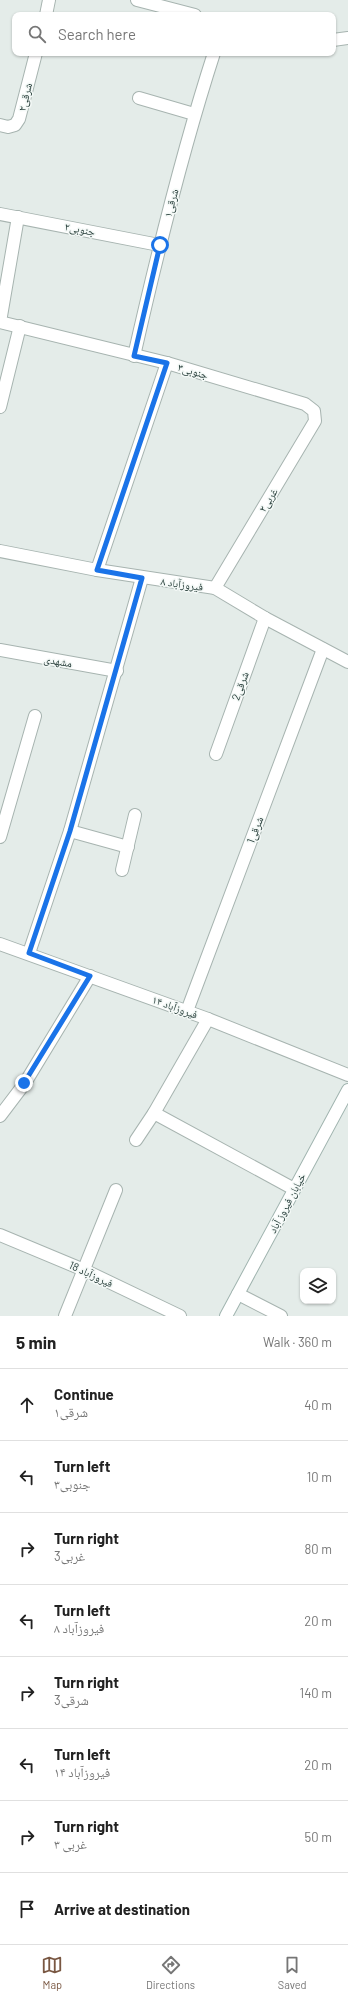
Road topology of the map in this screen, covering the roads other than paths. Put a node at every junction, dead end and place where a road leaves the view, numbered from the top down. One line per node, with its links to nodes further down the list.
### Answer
1 (49, 0): 3 (street)
2 (137, 0): 4 (street)
3 (47, 12)
4 (183, 12)
5 (348, 38): 6 (street)
6 (336, 40)
7 (35, 56): 11 (street, شرقی۲)
8 (213, 56): 10 (street, شرقی۱)
9 (139, 98): 10 (street)
10 (194, 114): 14 (street, شرقی۱)
11 (0, 125)
12 (0, 214): 13 (street, جنوبی۲)
13 (18, 217): 14 (street, جنوبی۲); 15 (street)
14 (160, 245): 17 (street, شرقی۱)
15 (0, 322): 16 (street, جنوبی۳)
16 (20, 326): 17 (street, جنوبی۳); 19 (street)
17 (134, 356): 18 (street, جنوبی۳)
18 (167, 363): 20 (street, جنوبی۳); 22 (street)
19 (0, 407)
20 (314, 411): 24 (street, غربی۲)
21 (0, 551): 22 (street, فیروزآباد ۸)
22 (97, 570): 23 (street, فیروزآباد ۸)
23 (142, 578): 24 (street, فیروزآباد ۸); 29 (street)
24 (215, 588): 25 (street, فیروزآباد ۸)
25 (265, 618): 26 (street, فیروزآباد ۸); 31 (street, شرقی2)
26 (323, 649): 28 (street, فیروزآباد ۸); 40 (street, شرقی1)
27 (0, 650): 29 (street, مشهدی)
28 (348, 662)
29 (117, 671): 33 (street)
30 (35, 716): 34 (street)
31 (216, 754)
32 (135, 815): 35 (street)
33 (70, 831): 35 (street); 38 (street)
34 (0, 837)
35 (128, 847): 36 (street)
36 (122, 870)
37 (0, 944): 38 (street, فیروزآباد ۱۴)
38 (29, 953): 39 (street, فیروزآباد ۱۴)
39 (90, 976): 40 (street, فیروزآباد ۱۴); 45 (street)
40 (187, 1011): 41 (street, فیروزآباد ۱۴)
41 (208, 1019): 42 (street, فیروزآباد ۱۴); 44 (street)
42 (348, 1075)
43 (348, 1090): 47 (street, خیابان فیروز آباد)
44 (154, 1113): 46 (street); 47 (street)
45 (0, 1116)
46 (136, 1140)
47 (294, 1189): 51 (street, خیابان فیروز آباد)
48 (116, 1190): 50 (street)
49 (0, 1235): 50 (street, فیروزآباد 18)
50 (84, 1270): 52 (street); 53 (street, فیروزآباد 18)
51 (238, 1294): 54 (street, خیابان فیروز آباد); 55 (street)
52 (65, 1316)
53 (180, 1316)
54 (226, 1316)
55 (281, 1316)

